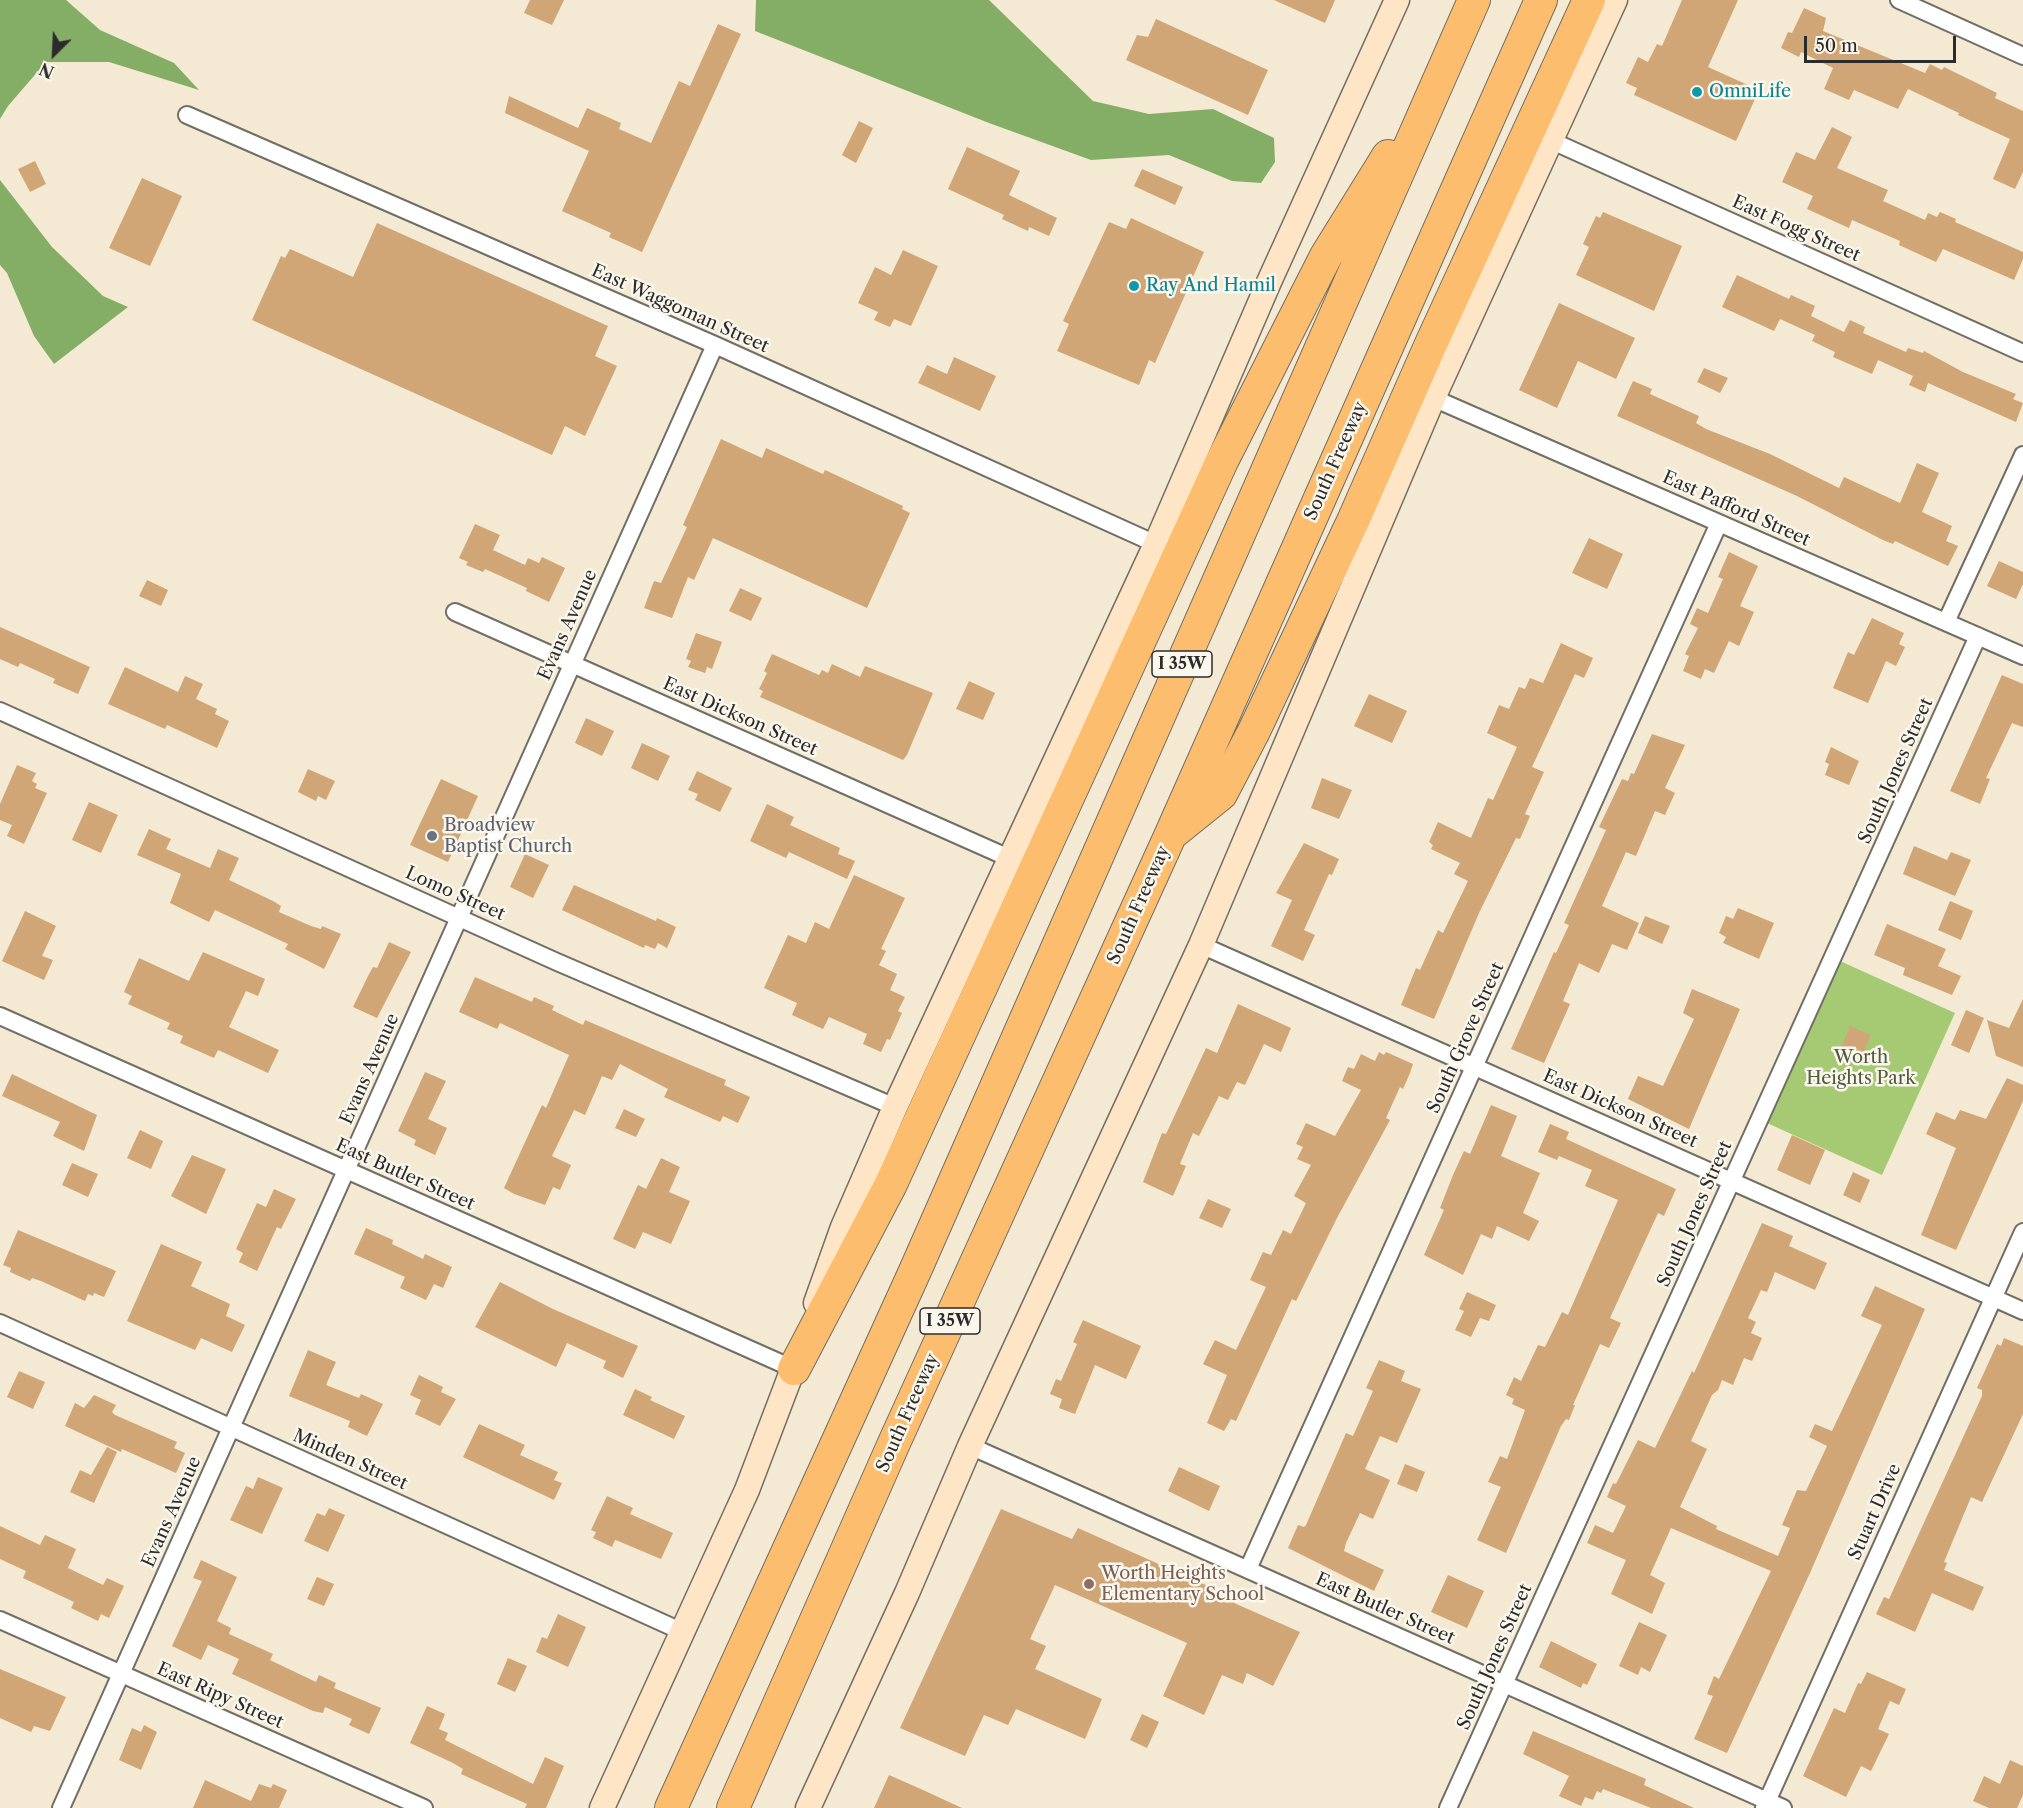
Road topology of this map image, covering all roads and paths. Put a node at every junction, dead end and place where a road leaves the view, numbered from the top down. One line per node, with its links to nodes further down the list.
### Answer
1 (1397, 0): 16 (main road)
2 (1474, 0): 8 (highway, I 35W)
3 (1541, 0): 23 (highway, South Freeway / I 35W)
4 (1589, 0): 23 (highway)
5 (1615, 0): 10 (main road)
6 (1899, 0): 7 (street)
7 (2023, 56)
8 (1448, 58): 36 (highway); 48 (highway, I 35W)
9 (187, 115): 11 (street, East Waggoman Street)
10 (1552, 141): 12 (street, East Fogg Street); 13 (main road)
11 (714, 345): 16 (street, East Waggoman Street); 21 (street, Evans Avenue)
12 (2023, 353)
13 (1433, 398): 15 (street, East Pafford Street); 26 (main road)
14 (2023, 454): 18 (street)
15 (1719, 523): 18 (street, East Pafford Street); 28 (street, South Grove Street)
16 (1156, 544): 24 (main road)
17 (455, 612): 21 (street, East Dickson Street)
18 (1946, 622): 19 (street, East Pafford Street)
19 (1978, 636): 20 (street, East Pafford Street); 31 (street, South Jones Street)
20 (2023, 656)
21 (572, 664): 24 (street, East Dickson Street); 25 (street, Evans Avenue)
22 (0, 711): 25 (street, Lomo Street)
23 (1170, 836): 49 (highway, South Freeway / I 35W)
24 (1009, 858): 29 (main road)
25 (459, 917): 29 (street, Lomo Street); 30 (street, Evans Avenue)
26 (1201, 945): 28 (street, East Dickson Street); 38 (main road)
27 (0, 1016): 30 (street, East Butler Street)
28 (1475, 1065): 31 (street, East Dickson Street); 39 (street, South Grove Street)
29 (896, 1107): 36 (main road)
30 (346, 1170): 36 (street, East Butler Street); 37 (street, Evans Avenue)
31 (1732, 1180): 33 (street, East Dickson Street); 43 (street, South Jones Street)
32 (2023, 1232): 33 (street, Stuart Drive)
33 (1994, 1298): 34 (street, East Dickson Street); 44 (street, Stuart Drive)
34 (2023, 1311)
35 (0, 1323): 37 (street, Minden Street)
36 (794, 1369): 41 (main road)
37 (231, 1428): 41 (street, Minden Street); 42 (street, Evans Avenue)
38 (970, 1446): 39 (street, East Butler Street); 50 (main road)
39 (1248, 1569): 43 (street, East Butler Street)
40 (0, 1620): 42 (street, East Ripy Street)
41 (683, 1632): 47 (main road)
42 (121, 1674): 45 (street, Evans Avenue); 46 (street, East Ripy Street)
43 (1505, 1684): 44 (street, East Butler Street); 51 (street, South Jones Street)
44 (1765, 1804): 52 (street, East Butler Street)
45 (61, 1808)
46 (424, 1808)
47 (602, 1808)
48 (671, 1808)
49 (733, 1808)
50 (808, 1808)
51 (1448, 1808)
52 (1783, 1808)

